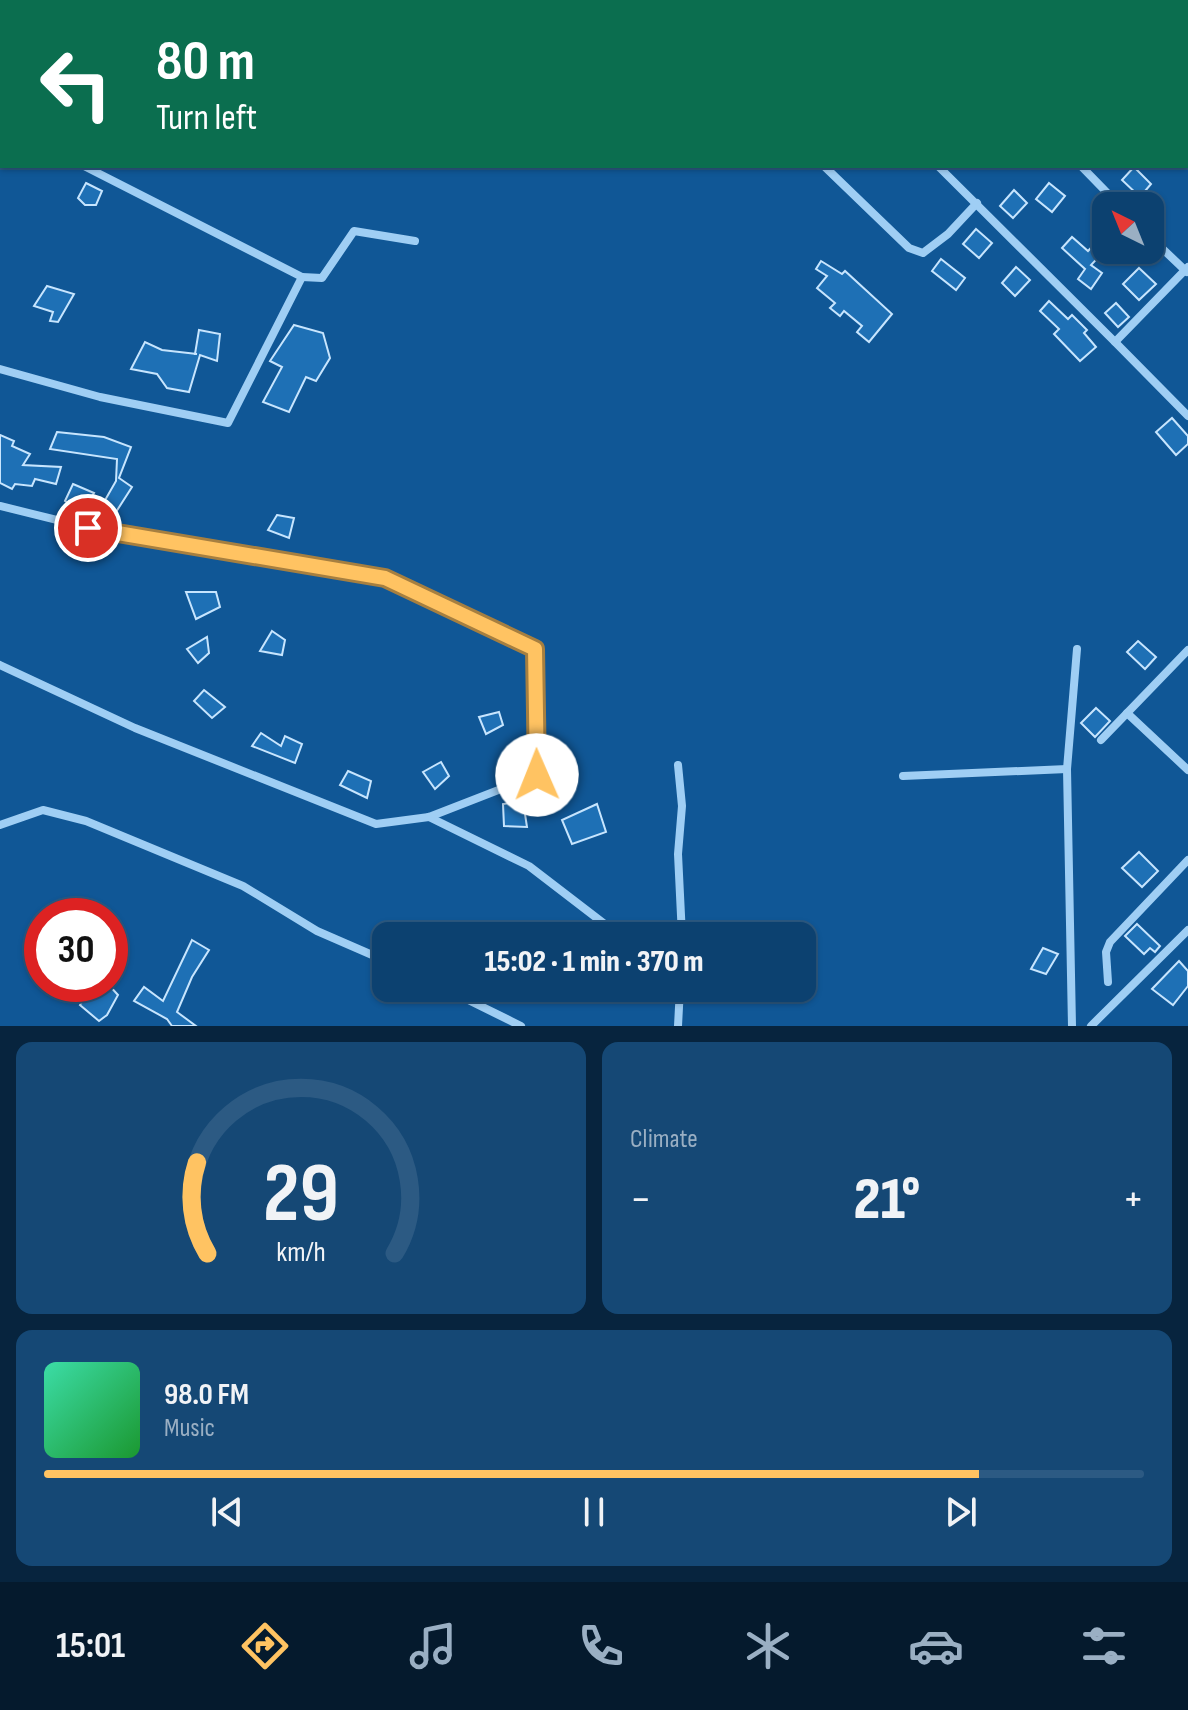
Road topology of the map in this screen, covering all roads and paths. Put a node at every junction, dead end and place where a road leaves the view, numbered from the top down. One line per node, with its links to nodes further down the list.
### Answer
1 (94, 168): 10 (street)
2 (826, 168): 6 (street)
3 (940, 168): 6 (street)
4 (1083, 168): 5 (street)
5 (1106, 192)
6 (977, 203): 11 (street)
7 (415, 241): 10 (street)
8 (1164, 250): 9 (street)
9 (1186, 270): 11 (street)
10 (302, 277): 12 (street)
11 (1115, 342): 13 (street)
12 (0, 369)
13 (1188, 416)
14 (0, 506): 24 (street)
15 (1077, 649): 21 (street)
16 (1188, 651): 18 (street)
17 (0, 665): 24 (street)
18 (1127, 713): 19 (street); 22 (street)
19 (1101, 740)
20 (678, 765): 28 (street)
21 (1067, 769): 23 (street); 36 (street)
22 (1188, 770)
23 (903, 776)
24 (429, 817): 27 (street)
25 (0, 825): 30 (street)
26 (1188, 860): 31 (street)
27 (602, 922)
28 (681, 922)
29 (1188, 930): 37 (street)
30 (372, 955)
31 (1108, 982)
32 (472, 1002): 34 (street)
33 (679, 1002): 35 (street)
34 (521, 1026)
35 (678, 1026)
36 (1072, 1026)
37 (1091, 1026)

